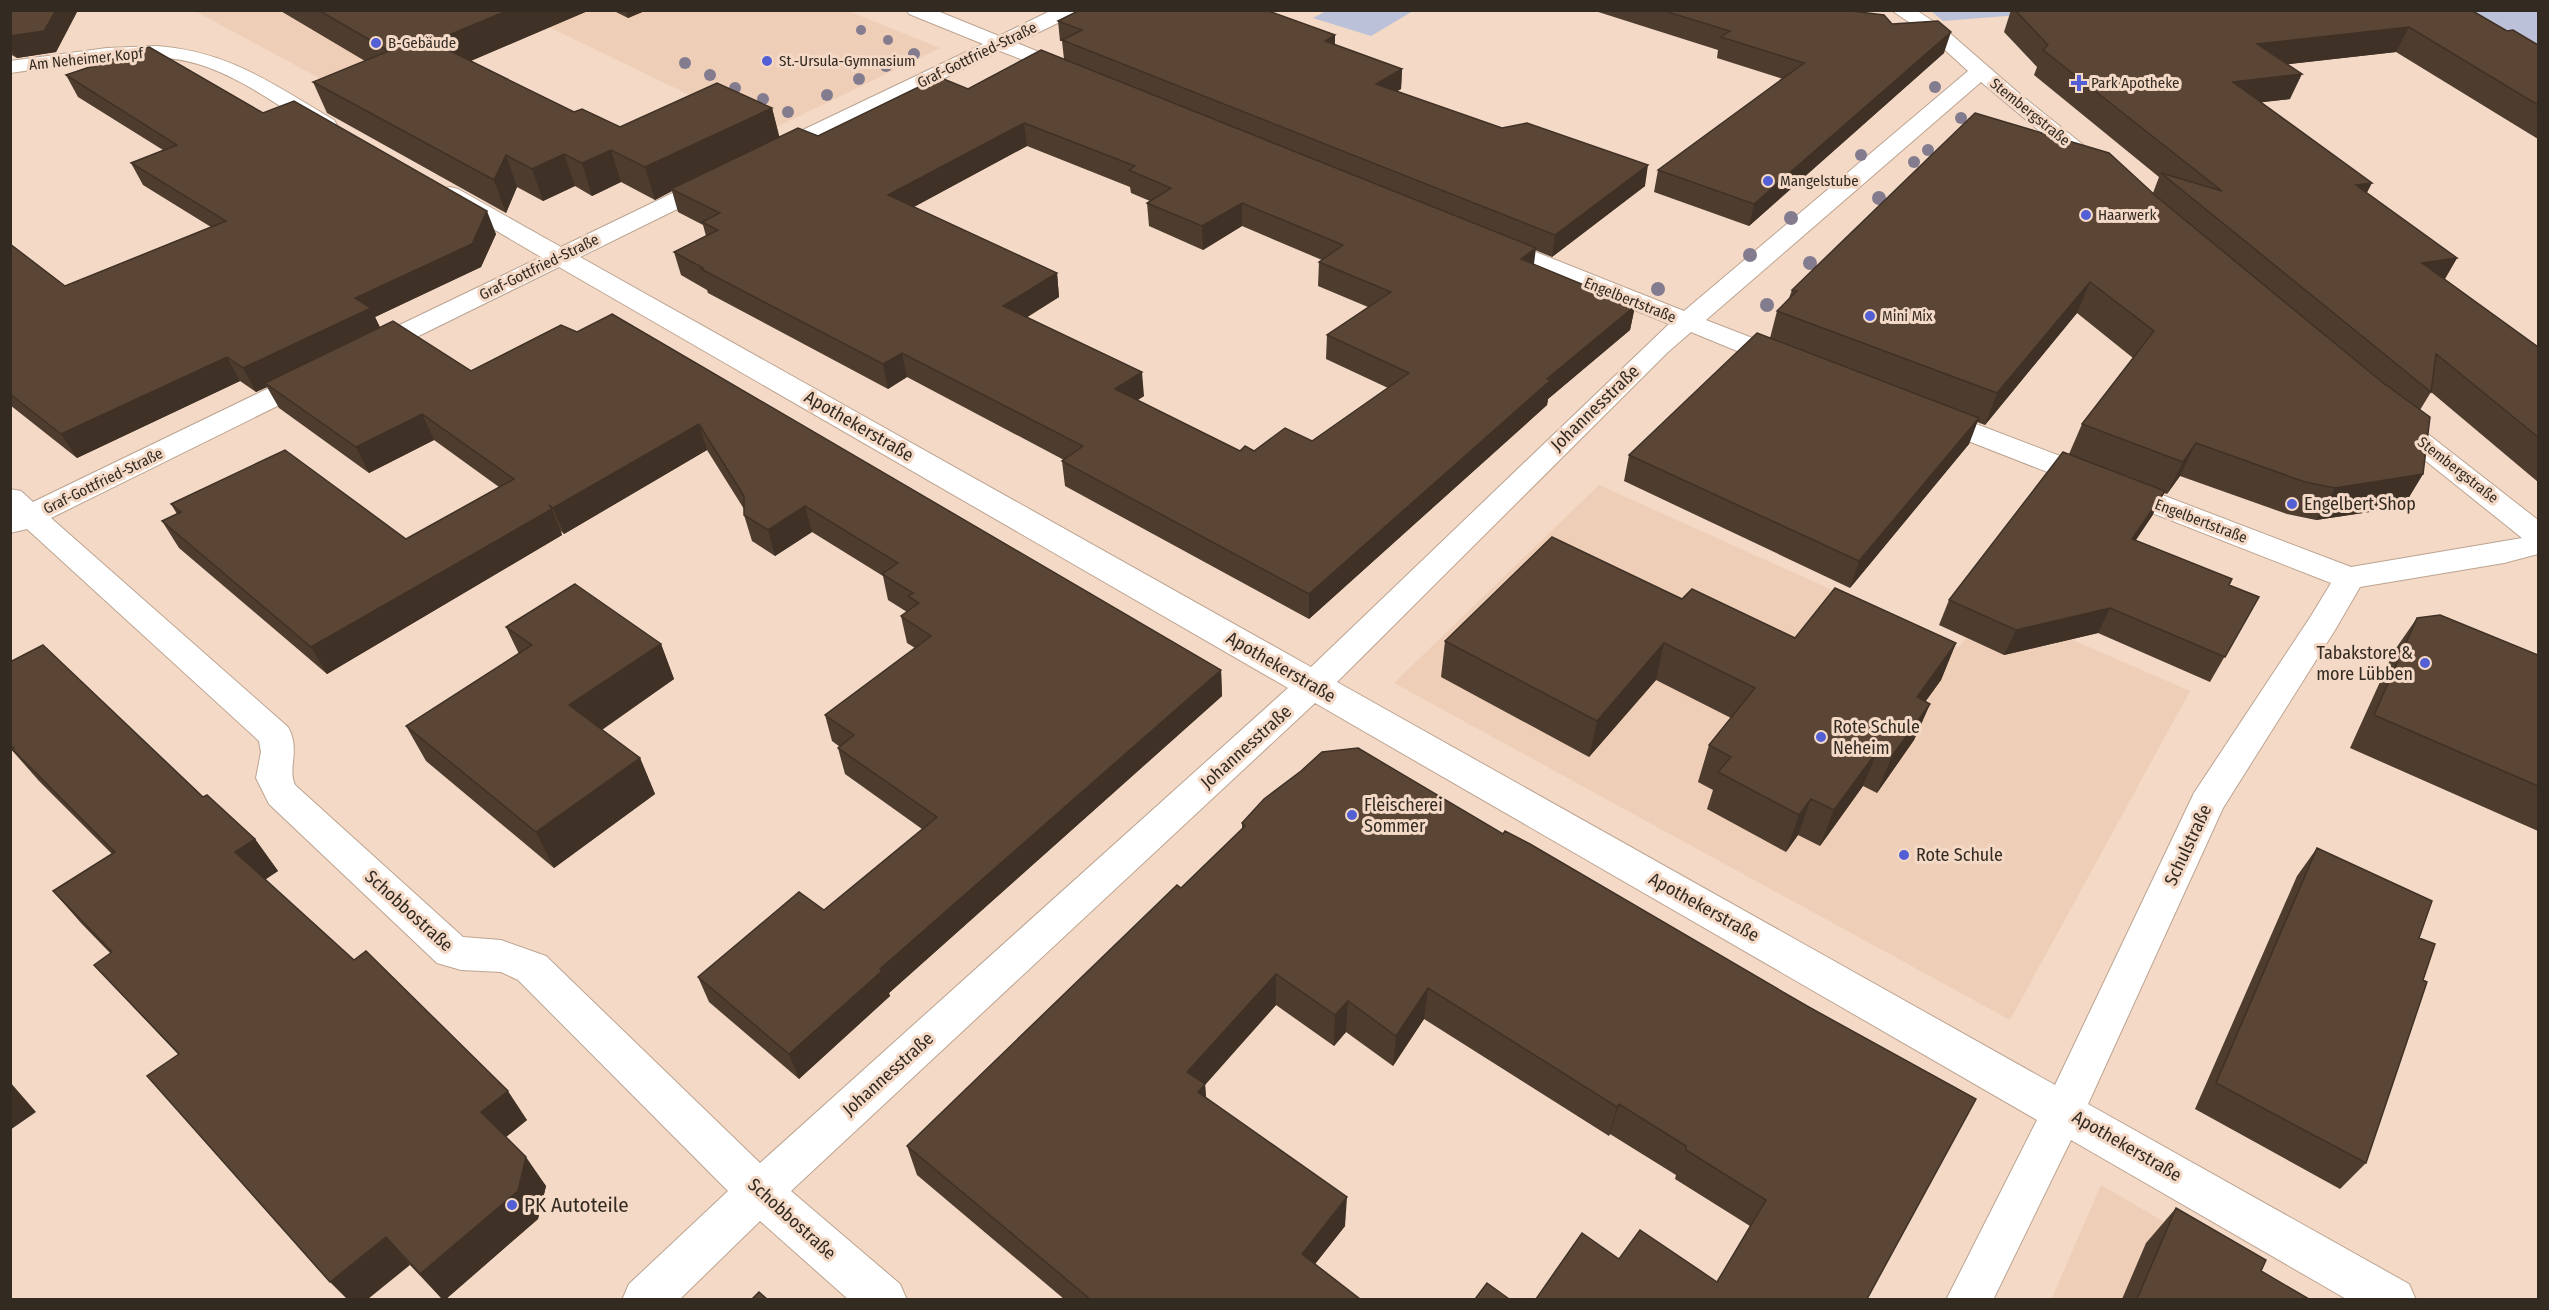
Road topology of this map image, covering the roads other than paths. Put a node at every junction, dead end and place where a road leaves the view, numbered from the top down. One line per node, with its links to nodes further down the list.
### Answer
1 (916, 10): 7 (street)
2 (1069, 10): 7 (street, Graf-Gottfried-Straße)
3 (1901, 10): 6 (street, Stembergstraße)
4 (1923, 10): 6 (street, Stembergstraße)
5 (1891, 29): 6 (street)
6 (1938, 33): 9 (street, Stembergstraße)
7 (1001, 44): 10 (street); 12 (street, Graf-Gottfried-Straße)
8 (10, 67): 11 (street, Am Neheimer Kopf)
9 (1980, 72): 14 (street, Stembergstraße); 18 (street, Johannesstraße)
10 (1095, 82)
11 (350, 138)
12 (753, 163)
13 (732, 173): 17 (street, Graf-Gottfried-Straße)
14 (2112, 181)
15 (431, 184): 17 (street, Apothekerstraße)
16 (1467, 234): 18 (street, Engelbertstraße)
17 (561, 256): 22 (street, Graf-Gottfried-Straße); 26 (street, Apothekerstraße)
18 (1685, 322): 19 (street, Engelbertstraße); 26 (street, Johannesstraße)
19 (1806, 369)
20 (2374, 406): 23 (street, Stembergstraße)
21 (1906, 408): 25 (street, Engelbertstraße)
22 (17, 513): 28 (street, Schobbostraße)
23 (2538, 535)
24 (2538, 544): 25 (street)
25 (2349, 578): 27 (street, Schulstraße)
26 (1313, 685): 27 (street, Apothekerstraße); 28 (street, Johannesstraße)
27 (2064, 1110): 31 (street, Schulstraße); 32 (street, Apothekerstraße)
28 (759, 1192): 29 (street, Johannesstraße); 30 (street, Schobbostraße)
29 (645, 1299)
30 (884, 1299)
31 (1968, 1299)
32 (2393, 1299)

